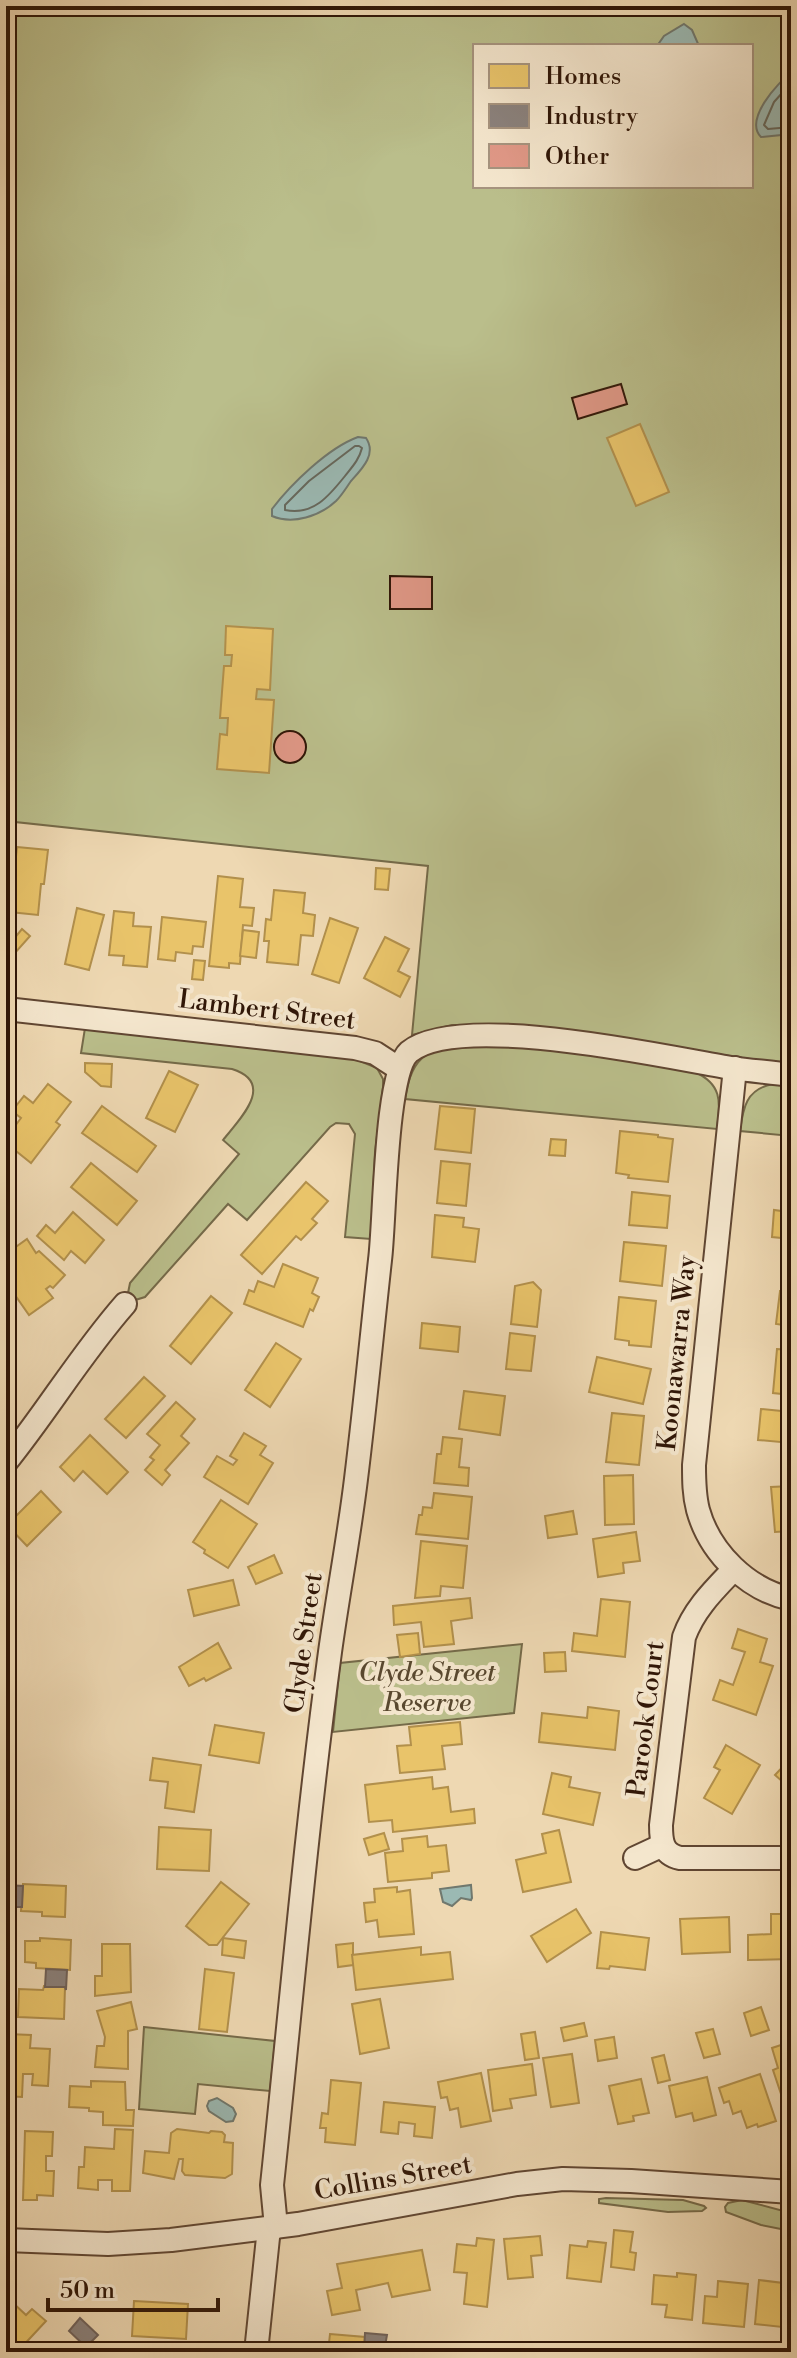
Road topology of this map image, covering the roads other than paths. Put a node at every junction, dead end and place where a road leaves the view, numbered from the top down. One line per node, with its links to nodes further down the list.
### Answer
1 (6, 1009): 2 (street, Lambert Street)
2 (398, 1068): 3 (street); 13 (street, Clyde Street)
3 (735, 1068): 4 (street); 7 (street, Koonawarra Way)
4 (791, 1075)
5 (125, 1304): 6 (street)
6 (6, 1462)
7 (734, 1569): 8 (street, Koonawarra Way); 9 (street, Parook Court)
8 (791, 1599)
9 (663, 1845): 10 (street); 11 (street)
10 (635, 1858)
11 (791, 1858)
12 (791, 2192): 13 (street, Collins Street)
13 (272, 2228): 14 (street, Collins Street); 15 (street, Clyde Street)
14 (6, 2240)
15 (256, 2352)

